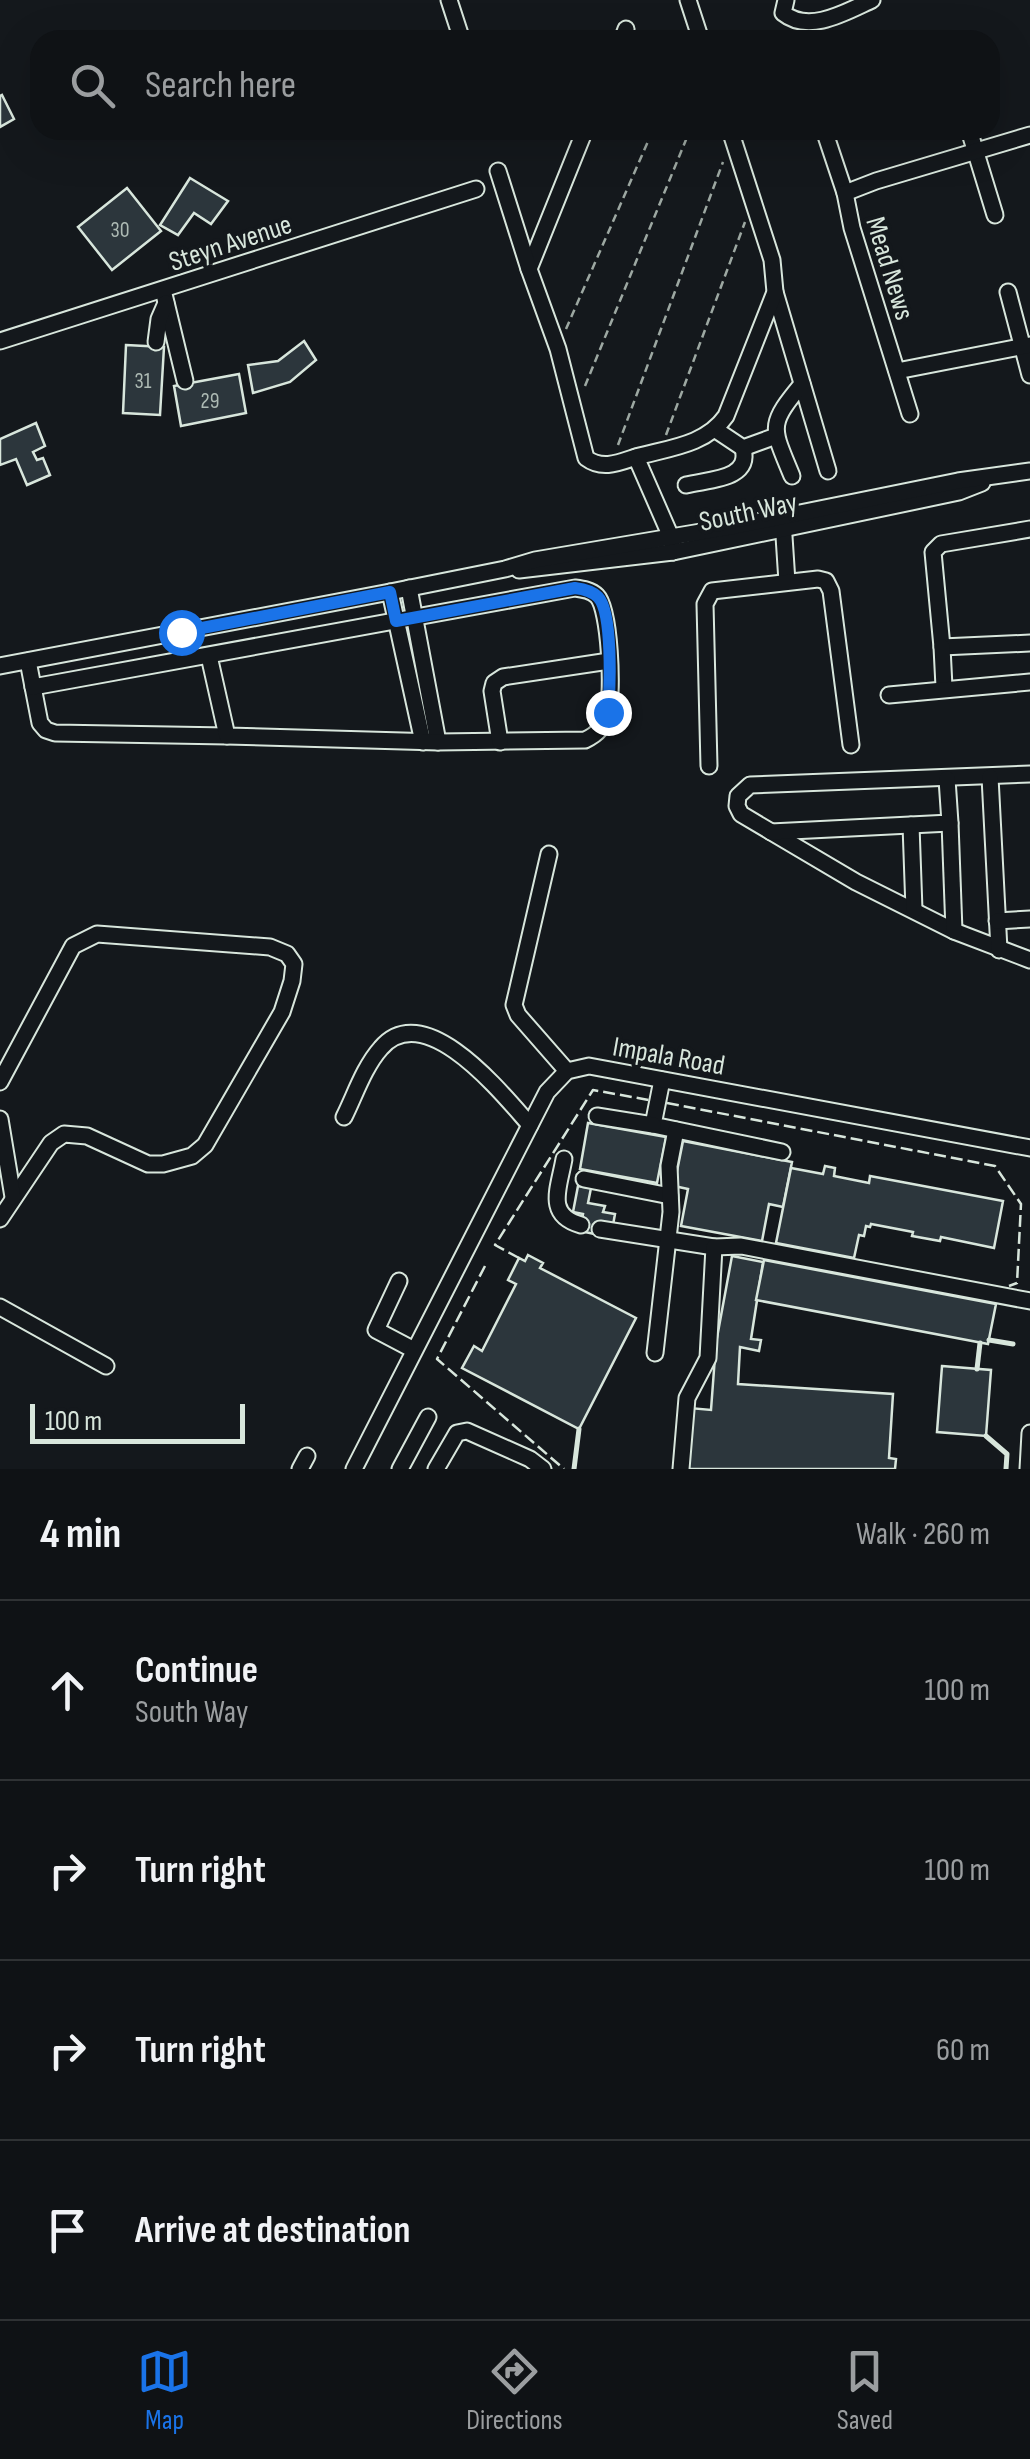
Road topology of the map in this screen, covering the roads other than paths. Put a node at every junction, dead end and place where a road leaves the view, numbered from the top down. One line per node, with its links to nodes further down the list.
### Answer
1 (449, 0): 5 (street)
2 (688, 0): 6 (street)
3 (786, 0): 4 (street)
4 (872, 0)
5 (459, 30)
6 (698, 30)
7 (1030, 136): 12 (street, Mead News)
8 (582, 140): 17 (street)
9 (733, 140): 18 (street)
10 (827, 140): 15 (street)
11 (972, 140): 12 (street)
12 (975, 152): 15 (street, Mead News); 16 (street)
13 (498, 172): 17 (street)
14 (476, 189): 20 (street, Steyn Avenue)
15 (845, 193): 24 (street, Mead News)
16 (995, 216)
17 (530, 268): 32 (street)
18 (775, 292): 27 (street); 29 (street)
19 (1008, 292): 23 (street)
20 (164, 296): 21 (street, Steyn Avenue); 22 (street); 26 (street)
21 (0, 341)
22 (156, 342)
23 (1027, 345): 24 (street); 25 (street)
24 (897, 371): 28 (street, Mead News)
25 (1030, 375)
26 (185, 381)
27 (802, 384): 30 (street); 34 (street)
28 (910, 414)
29 (716, 430): 31 (street); 32 (street)
30 (776, 436): 31 (street); 35 (street)
31 (742, 448): 36 (street)
32 (636, 458): 39 (street)
33 (1030, 470): 37 (street, South Way)
34 (828, 471)
35 (792, 476)
36 (686, 486)
37 (784, 523): 39 (street, South Way); 40 (street)
38 (1030, 529): 46 (street)
39 (672, 544): 41 (street, South Way)
40 (786, 582): 58 (street); 59 (street)
41 (409, 588): 42 (street, South Way); 43 (street)
42 (390, 592): 44 (street); 49 (street, South Way)
43 (416, 618): 44 (street); 48 (street); 56 (street)
44 (396, 621): 47 (street); 56 (street)
45 (1030, 643): 46 (street)
46 (942, 647): 53 (street)
47 (210, 656): 52 (street); 55 (street)
48 (609, 660): 57 (street); 57 (street)
49 (28, 661): 50 (street, South Way); 52 (street)
50 (0, 666)
51 (1030, 682): 53 (street)
52 (33, 687): 55 (street)
53 (944, 688): 54 (street)
54 (889, 695)
55 (227, 736): 56 (street)
56 (430, 742): 57 (street)
57 (500, 742)
58 (851, 745)
59 (709, 766)
60 (1030, 774): 61 (street)
61 (990, 777): 62 (street); 69 (street)
62 (947, 779): 63 (street); 65 (street)
63 (950, 823): 64 (street); 70 (street)
64 (910, 825): 65 (street); 67 (street)
65 (771, 832): 67 (street)
66 (549, 854): 74 (street)
67 (914, 910): 70 (street)
68 (1030, 918): 69 (street)
69 (998, 921): 72 (street)
70 (954, 931): 72 (street)
71 (1030, 950): 72 (street)
72 (1005, 952): 73 (street)
73 (1030, 960)
74 (567, 1070): 75 (street, Impala Road); 80 (street)
75 (662, 1080): 81 (street); 83 (street, Impala Road)
76 (0, 1082): 87 (street)
77 (598, 1116): 81 (street)
78 (344, 1117): 80 (street)
79 (0, 1119): 87 (street)
80 (530, 1125): 97 (street)
81 (653, 1126): 82 (street)
82 (676, 1130): 84 (street); 88 (street)
83 (1030, 1148)
84 (782, 1152)
85 (564, 1158): 90 (street)
86 (584, 1179): 88 (street)
87 (13, 1196): 89 (street)
88 (670, 1196): 92 (street)
89 (0, 1220)
90 (581, 1225)
91 (600, 1229): 92 (street)
92 (668, 1240): 93 (street); 98 (street)
93 (714, 1246): 95 (street); 107 (street)
94 (399, 1281): 97 (street)
95 (1030, 1301)
96 (0, 1307): 99 (street)
97 (414, 1350): 103 (street)
98 (656, 1353)
99 (106, 1366)
100 (428, 1417): 104 (street)
101 (1030, 1433): 102 (street)
102 (1028, 1464)
103 (354, 1469)
104 (400, 1469)
105 (436, 1469): 106 (street)
106 (543, 1469)
107 (682, 1469)

